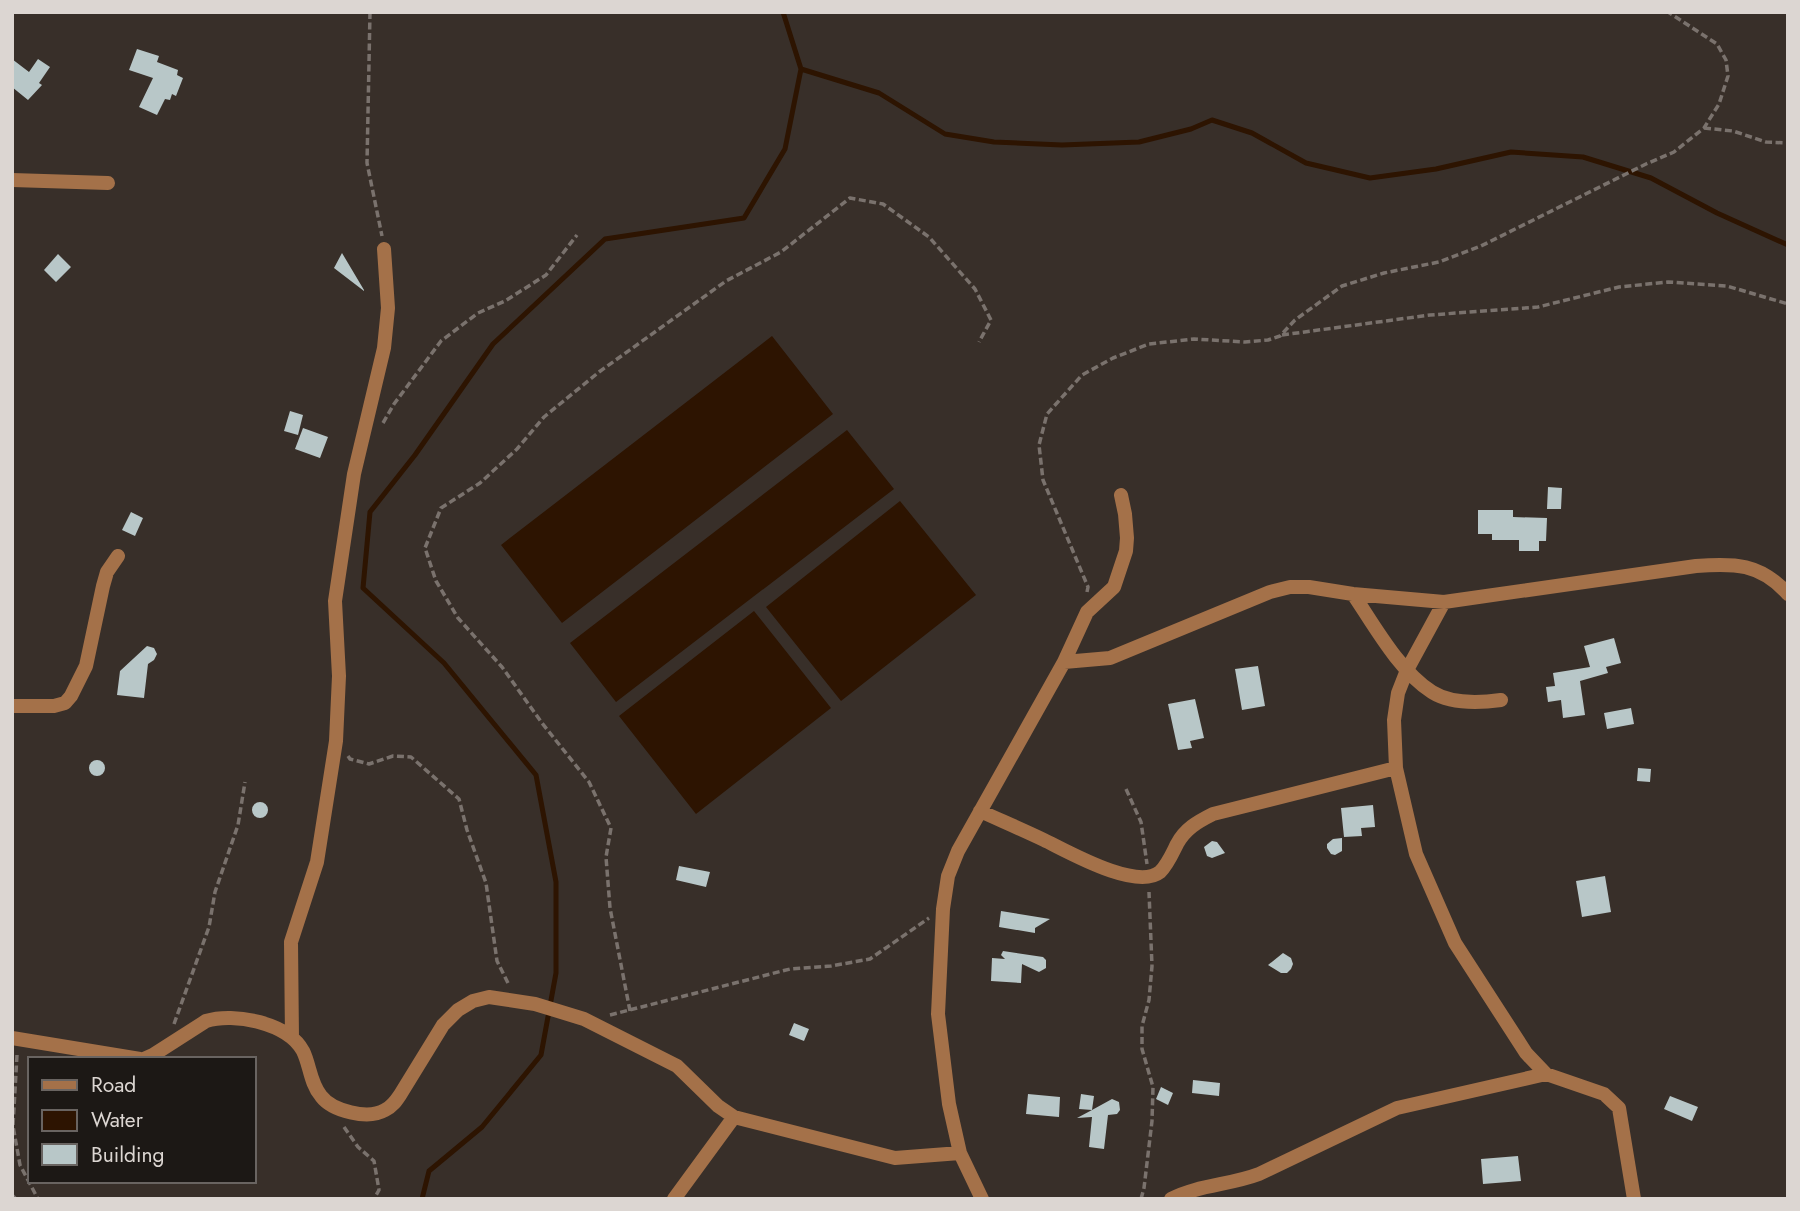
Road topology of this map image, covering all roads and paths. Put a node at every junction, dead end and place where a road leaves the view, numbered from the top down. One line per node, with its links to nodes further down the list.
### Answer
1 (370, 12): 8 (path)
2 (1668, 12): 3 (path)
3 (1704, 128): 4 (path); 10 (path)
4 (1788, 143)
5 (12, 180): 6 (street)
6 (108, 183)
7 (577, 235): 12 (path)
8 (384, 249): 23 (street)
9 (1788, 304): 10 (path)
10 (1280, 335): 18 (path)
11 (979, 342): 31 (path)
12 (380, 427)
13 (1121, 495): 18 (street)
14 (118, 556): 22 (street)
15 (1353, 594): 17 (street); 19 (street); 20 (street)
16 (1788, 594): 17 (street)
17 (1444, 602): 20 (street)
18 (1087, 612): 19 (street)
19 (1064, 662): 27 (street)
20 (1408, 670): 21 (street); 24 (street)
21 (1501, 699)
22 (12, 706)
23 (336, 741): 30 (path); 34 (street)
24 (1396, 768): 28 (street); 38 (street)
25 (245, 782): 35 (path)
26 (1126, 789): 28 (path)
27 (981, 811): 28 (street); 29 (street)
28 (1149, 876): 48 (path)
29 (943, 909): 31 (path); 41 (street)
30 (516, 1001): 32 (street); 39 (street)
31 (630, 1011): 32 (path)
32 (584, 1019): 40 (street)
33 (15, 1038): 36 (street); 42 (path)
34 (292, 1038): 35 (street); 39 (street)
35 (166, 1045): 37 (street)
36 (130, 1057)
37 (148, 1057)
38 (1546, 1074): 49 (street); 50 (street)
39 (331, 1106): 45 (path)
40 (734, 1117): 41 (street); 46 (street)
41 (960, 1153): 47 (street)
42 (28, 1181)
43 (29, 1183): 44 (path)
44 (38, 1199)
45 (374, 1199)
46 (674, 1199)
47 (982, 1199)
48 (1141, 1199)
49 (1171, 1199)
50 (1634, 1199)

